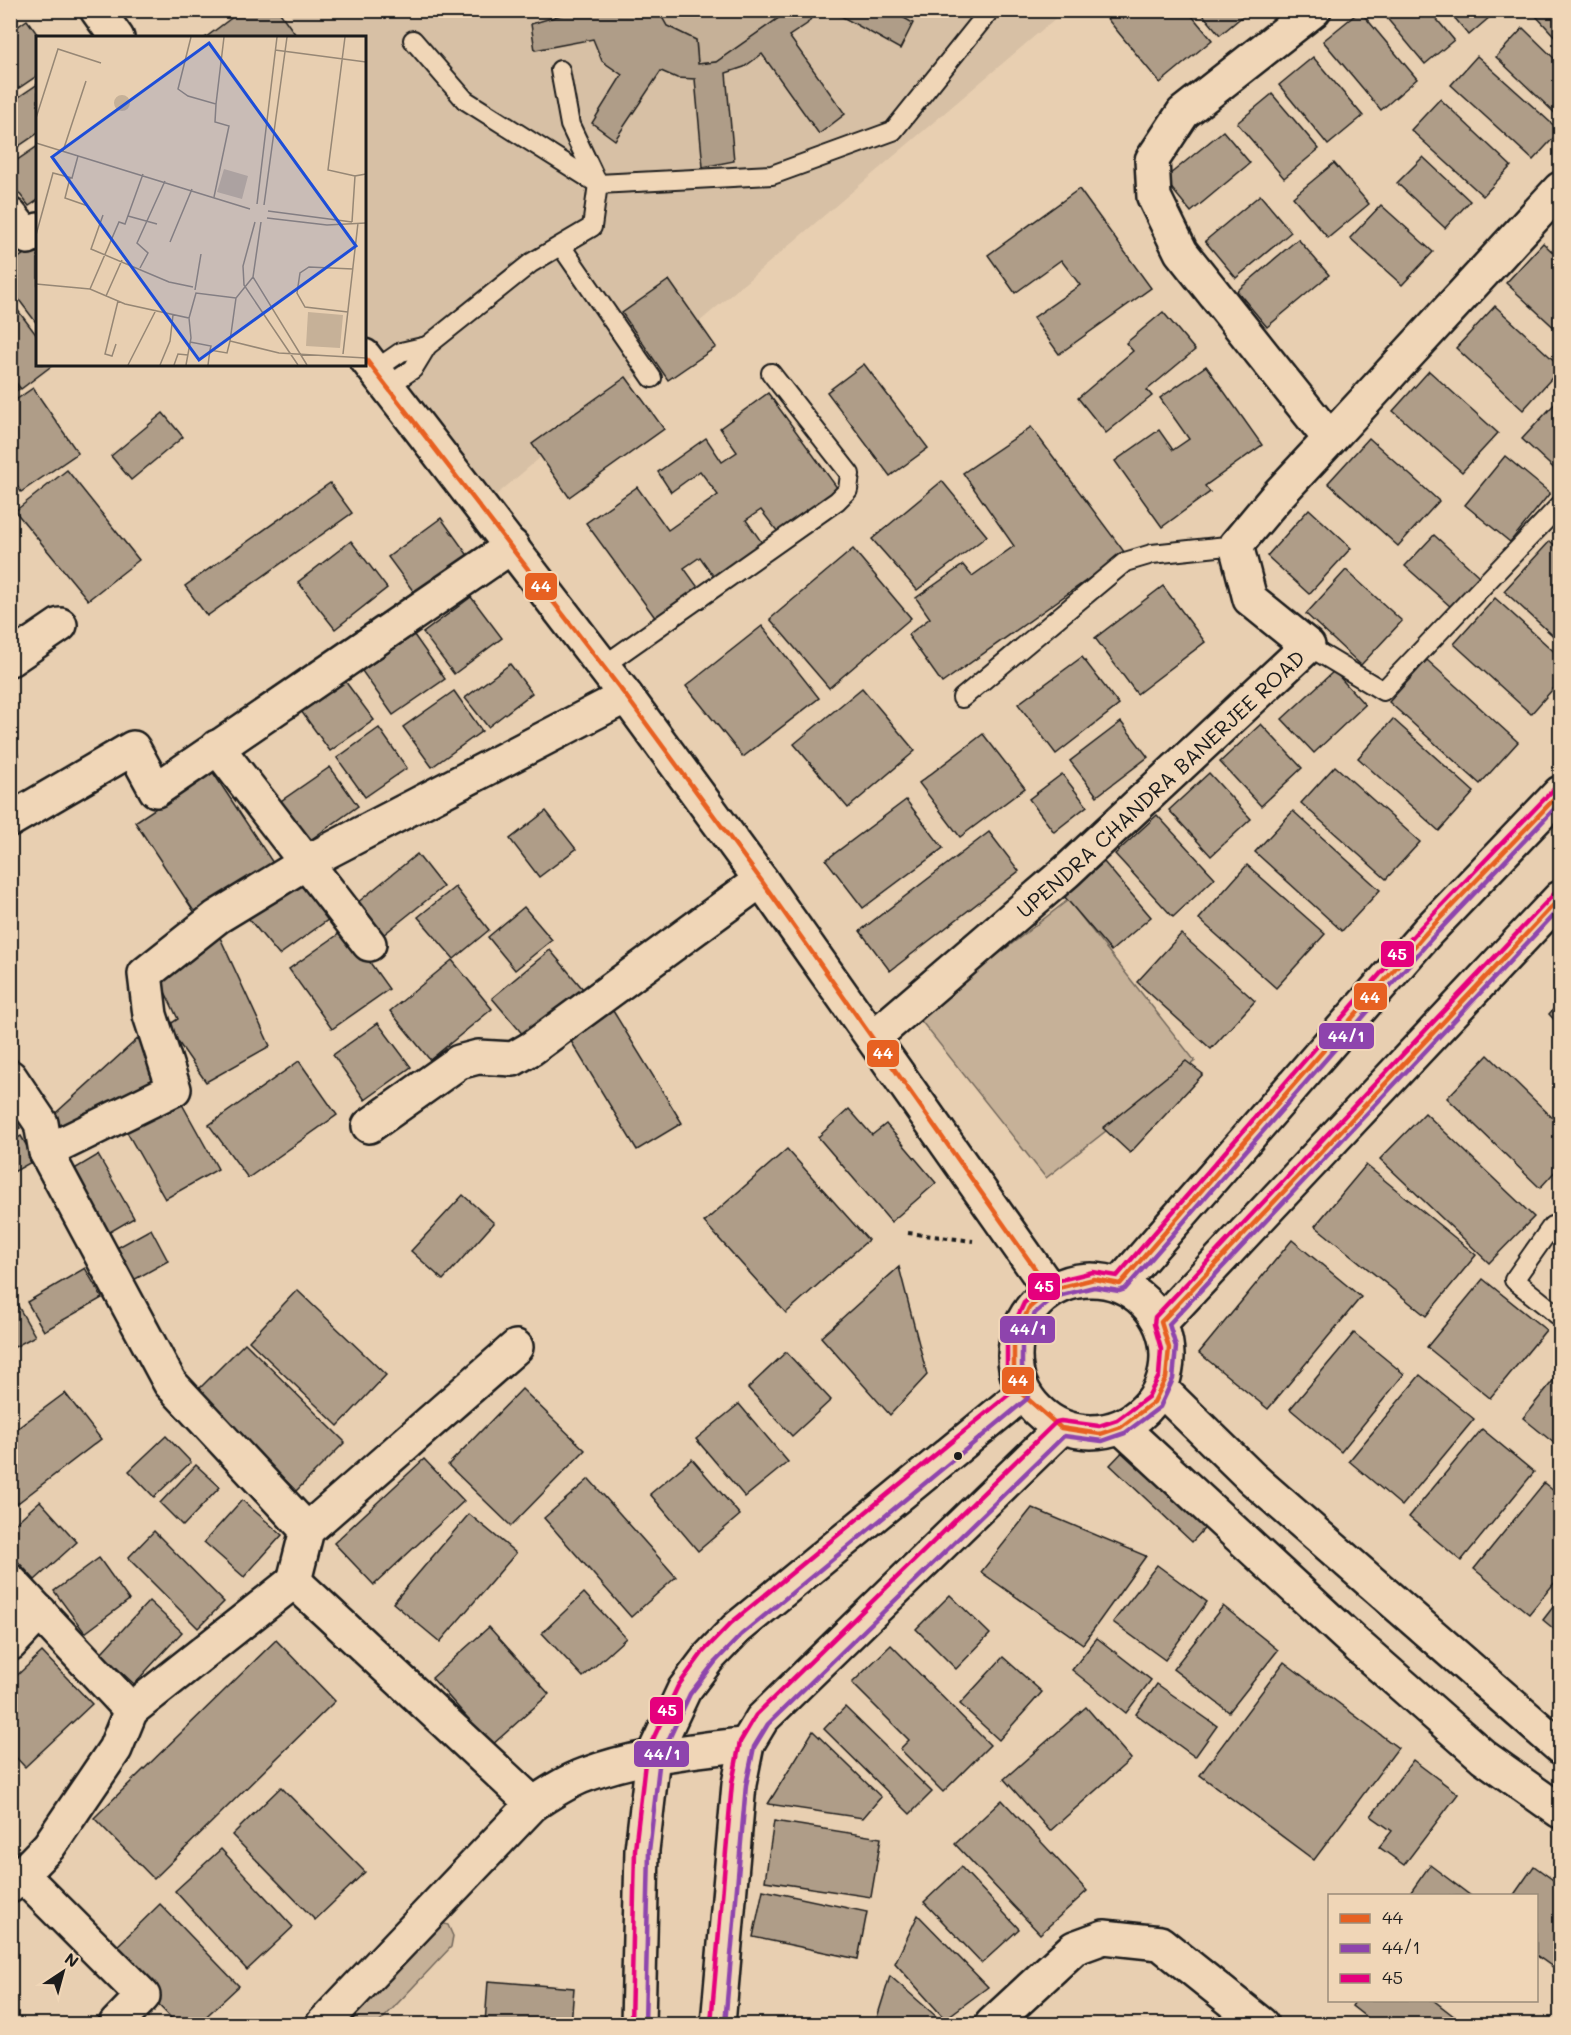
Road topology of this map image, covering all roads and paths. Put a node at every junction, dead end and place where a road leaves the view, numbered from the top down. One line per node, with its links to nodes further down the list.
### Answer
1 (990, 10): 5 (lane)
2 (1314, 10): 11 (street)
3 (413, 40): 5 (lane)
4 (560, 70): 5 (lane)
5 (598, 184): 7 (lane)
6 (1560, 189): 11 (street)
7 (561, 246): 8 (lane); 10 (lane)
8 (376, 371): 14 (street)
9 (771, 373): 18 (lane)
10 (652, 378)
11 (1330, 439): 13 (street)
12 (1560, 505): 16 (lane)
13 (1236, 545): 16 (street, UPENDRA CHANDRA BANERJEE ROAD); 20 (lane)
14 (512, 546): 18 (street); 21 (street)
15 (60, 625): 17 (street)
16 (1308, 646): 28 (street, UPENDRA CHANDRA BANERJEE ROAD)
17 (10, 659)
18 (603, 666): 19 (street)
19 (626, 696): 24 (street); 25 (street)
20 (962, 698)
21 (217, 747): 23 (street); 24 (street)
22 (1559, 797): 35 (street)
23 (10, 820)
24 (307, 862): 27 (street); 31 (street)
25 (761, 880): 28 (street); 30 (street)
26 (1560, 898): 38 (street)
27 (369, 944)
28 (873, 1038): 36 (street)
29 (10, 1077): 31 (street)
30 (369, 1126)
31 (46, 1152): 44 (street)
32 (1560, 1232): 37 (lane)
33 (908, 1233): 34 (path)
34 (935, 1236)
35 (1120, 1284): 36 (street); 38 (street)
36 (1050, 1290): 41 (street)
37 (1560, 1317)
38 (1161, 1322): 40 (street)
39 (516, 1347): 44 (street)
40 (1161, 1389): 42 (street); 51 (street)
41 (1022, 1394): 43 (street); 52 (street)
42 (1121, 1427): 43 (street); 54 (street)
43 (1061, 1428): 50 (street)
44 (307, 1530): 46 (street)
45 (10, 1581): 47 (street)
46 (294, 1581): 49 (street); 53 (street)
47 (40, 1612): 48 (street); 49 (street)
48 (10, 1644)
49 (131, 1710): 55 (street)
50 (747, 1744): 52 (street); 59 (street)
51 (1560, 1747)
52 (653, 1756): 53 (street); 58 (street)
53 (533, 1804): 57 (street)
54 (1560, 1811)
55 (16, 1881): 56 (street)
56 (116, 2024)
57 (323, 2025)
58 (638, 2025)
59 (718, 2025)
60 (992, 2025): 61 (street)
61 (1261, 2025)

